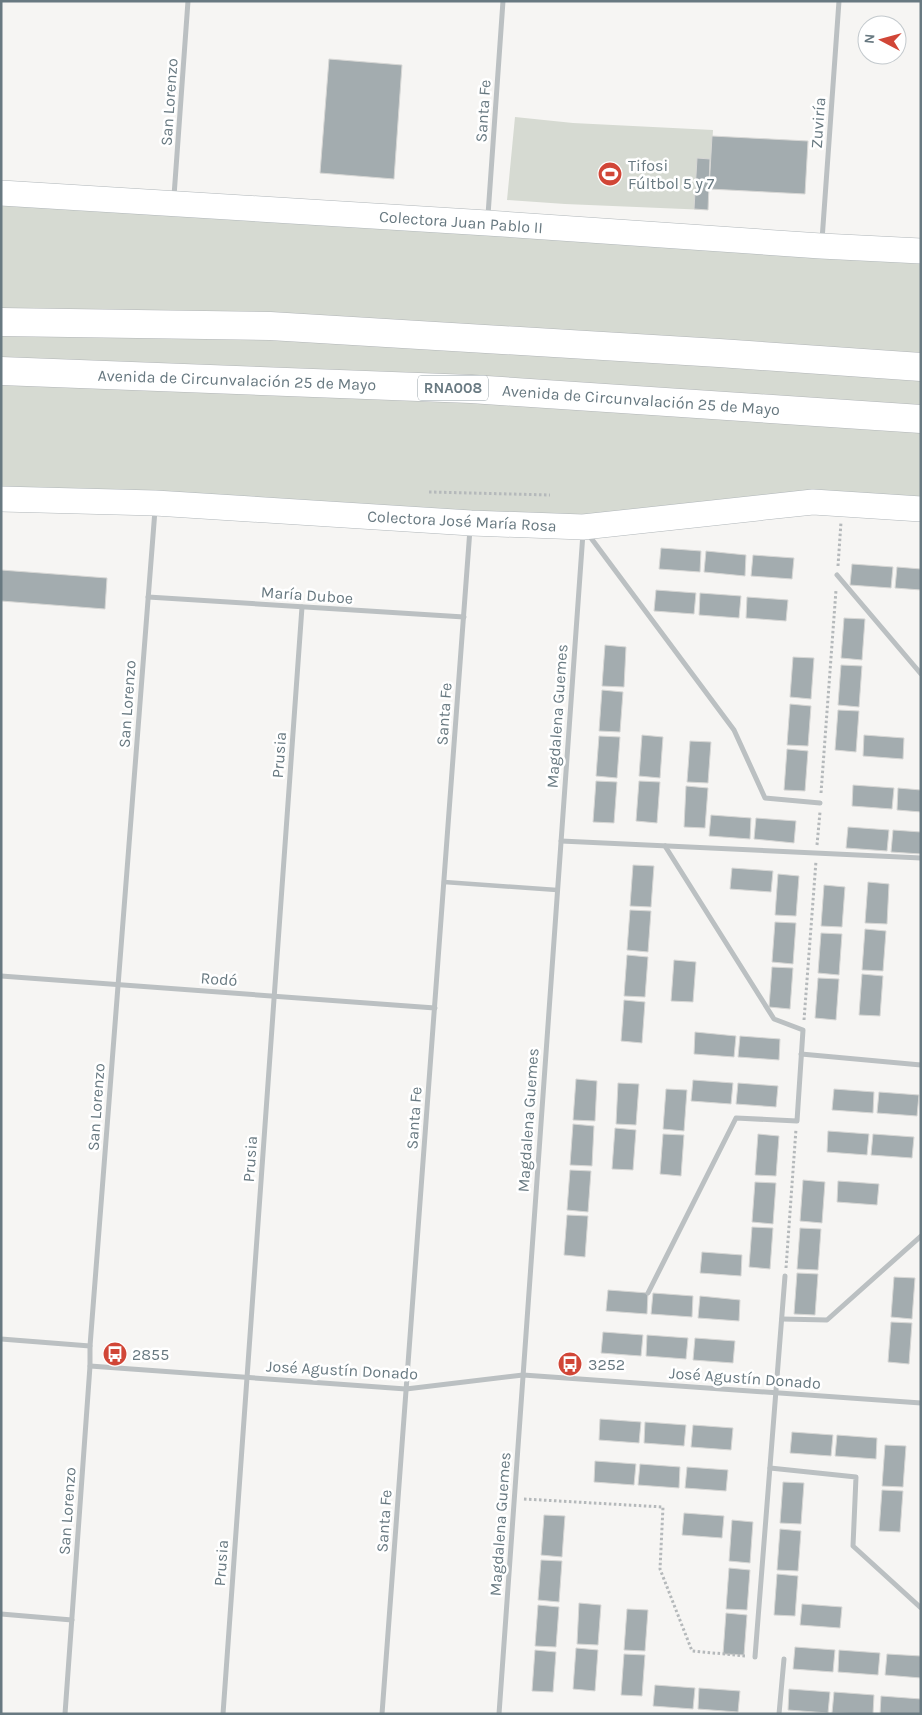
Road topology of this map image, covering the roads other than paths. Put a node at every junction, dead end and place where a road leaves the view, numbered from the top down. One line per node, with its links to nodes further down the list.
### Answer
1 (188, 1): 5 (street, San Lorenzo)
2 (503, 1): 6 (street, Santa Fe)
3 (839, 1): 7 (street, Zuviría)
4 (1, 193): 5 (main road, Colectora Juan Pablo II)
5 (174, 204): 6 (main road, Colectora Juan Pablo II)
6 (487, 223): 7 (main road, Colectora Juan Pablo II)
7 (821, 246): 8 (main road, Colectora Juan Pablo II)
8 (921, 251)
9 (1, 322): 11 (highway)
10 (921, 351): 11 (highway)
11 (719, 353): 12 (highway)
12 (921, 367)
13 (1, 371): 14 (highway, Avenida de Circunvalación 25 de Mayo / RNA008)
14 (915, 419)
15 (1, 499): 16 (main road, Colectora José María Rosa)
16 (155, 503): 18 (main road, Colectora José María Rosa); 21 (street, San Lorenzo)
17 (921, 509): 19 (main road, Colectora José María Rosa)
18 (471, 523): 19 (main road, Colectora José María Rosa); 23 (street, Santa Fe)
19 (583, 527): 25 (street); 26 (street, Magdalena Guemes)
20 (838, 575): 24 (street)
21 (148, 597): 22 (street, María Duboe); 32 (street, San Lorenzo)
22 (302, 607): 23 (street, María Duboe); 33 (street, Prusia)
23 (464, 618): 29 (street, Santa Fe)
24 (921, 674)
25 (820, 803)
26 (561, 840): 27 (street); 30 (street, Magdalena Guemes)
27 (665, 846): 28 (street); 35 (street)
28 (921, 858)
29 (444, 882): 30 (street); 34 (street, Santa Fe)
30 (557, 890): 44 (street, Magdalena Guemes)
31 (1, 976): 32 (street, Rodó)
32 (118, 984): 33 (street, Rodó); 42 (street, San Lorenzo)
33 (274, 995): 34 (street, Rodó); 45 (street, Prusia)
34 (435, 1008): 46 (street, Santa Fe)
35 (801, 1054): 36 (street); 39 (street)
36 (921, 1065)
37 (921, 1236): 40 (street)
38 (785, 1276): 40 (street)
39 (648, 1293)
40 (782, 1319): 47 (street)
41 (1, 1339): 42 (street)
42 (90, 1346): 43 (street, San Lorenzo)
43 (90, 1366): 45 (street, José Agustín Donado); 52 (street, San Lorenzo)
44 (523, 1375): 46 (street, José Agustín Donado); 47 (street, José Agustín Donado); 58 (street, Magdalena Guemes)
45 (247, 1378): 46 (street, José Agustín Donado); 56 (street, Prusia)
46 (406, 1389): 57 (street, Santa Fe)
47 (777, 1393): 48 (street, José Agustín Donado); 49 (street)
48 (921, 1403)
49 (770, 1468): 50 (street); 53 (street)
50 (921, 1608)
51 (1, 1614): 52 (street)
52 (72, 1620): 55 (street, San Lorenzo)
53 (755, 1657)
54 (784, 1659): 59 (street)
55 (65, 1714)
56 (223, 1714)
57 (382, 1714)
58 (499, 1714)
59 (779, 1714)

